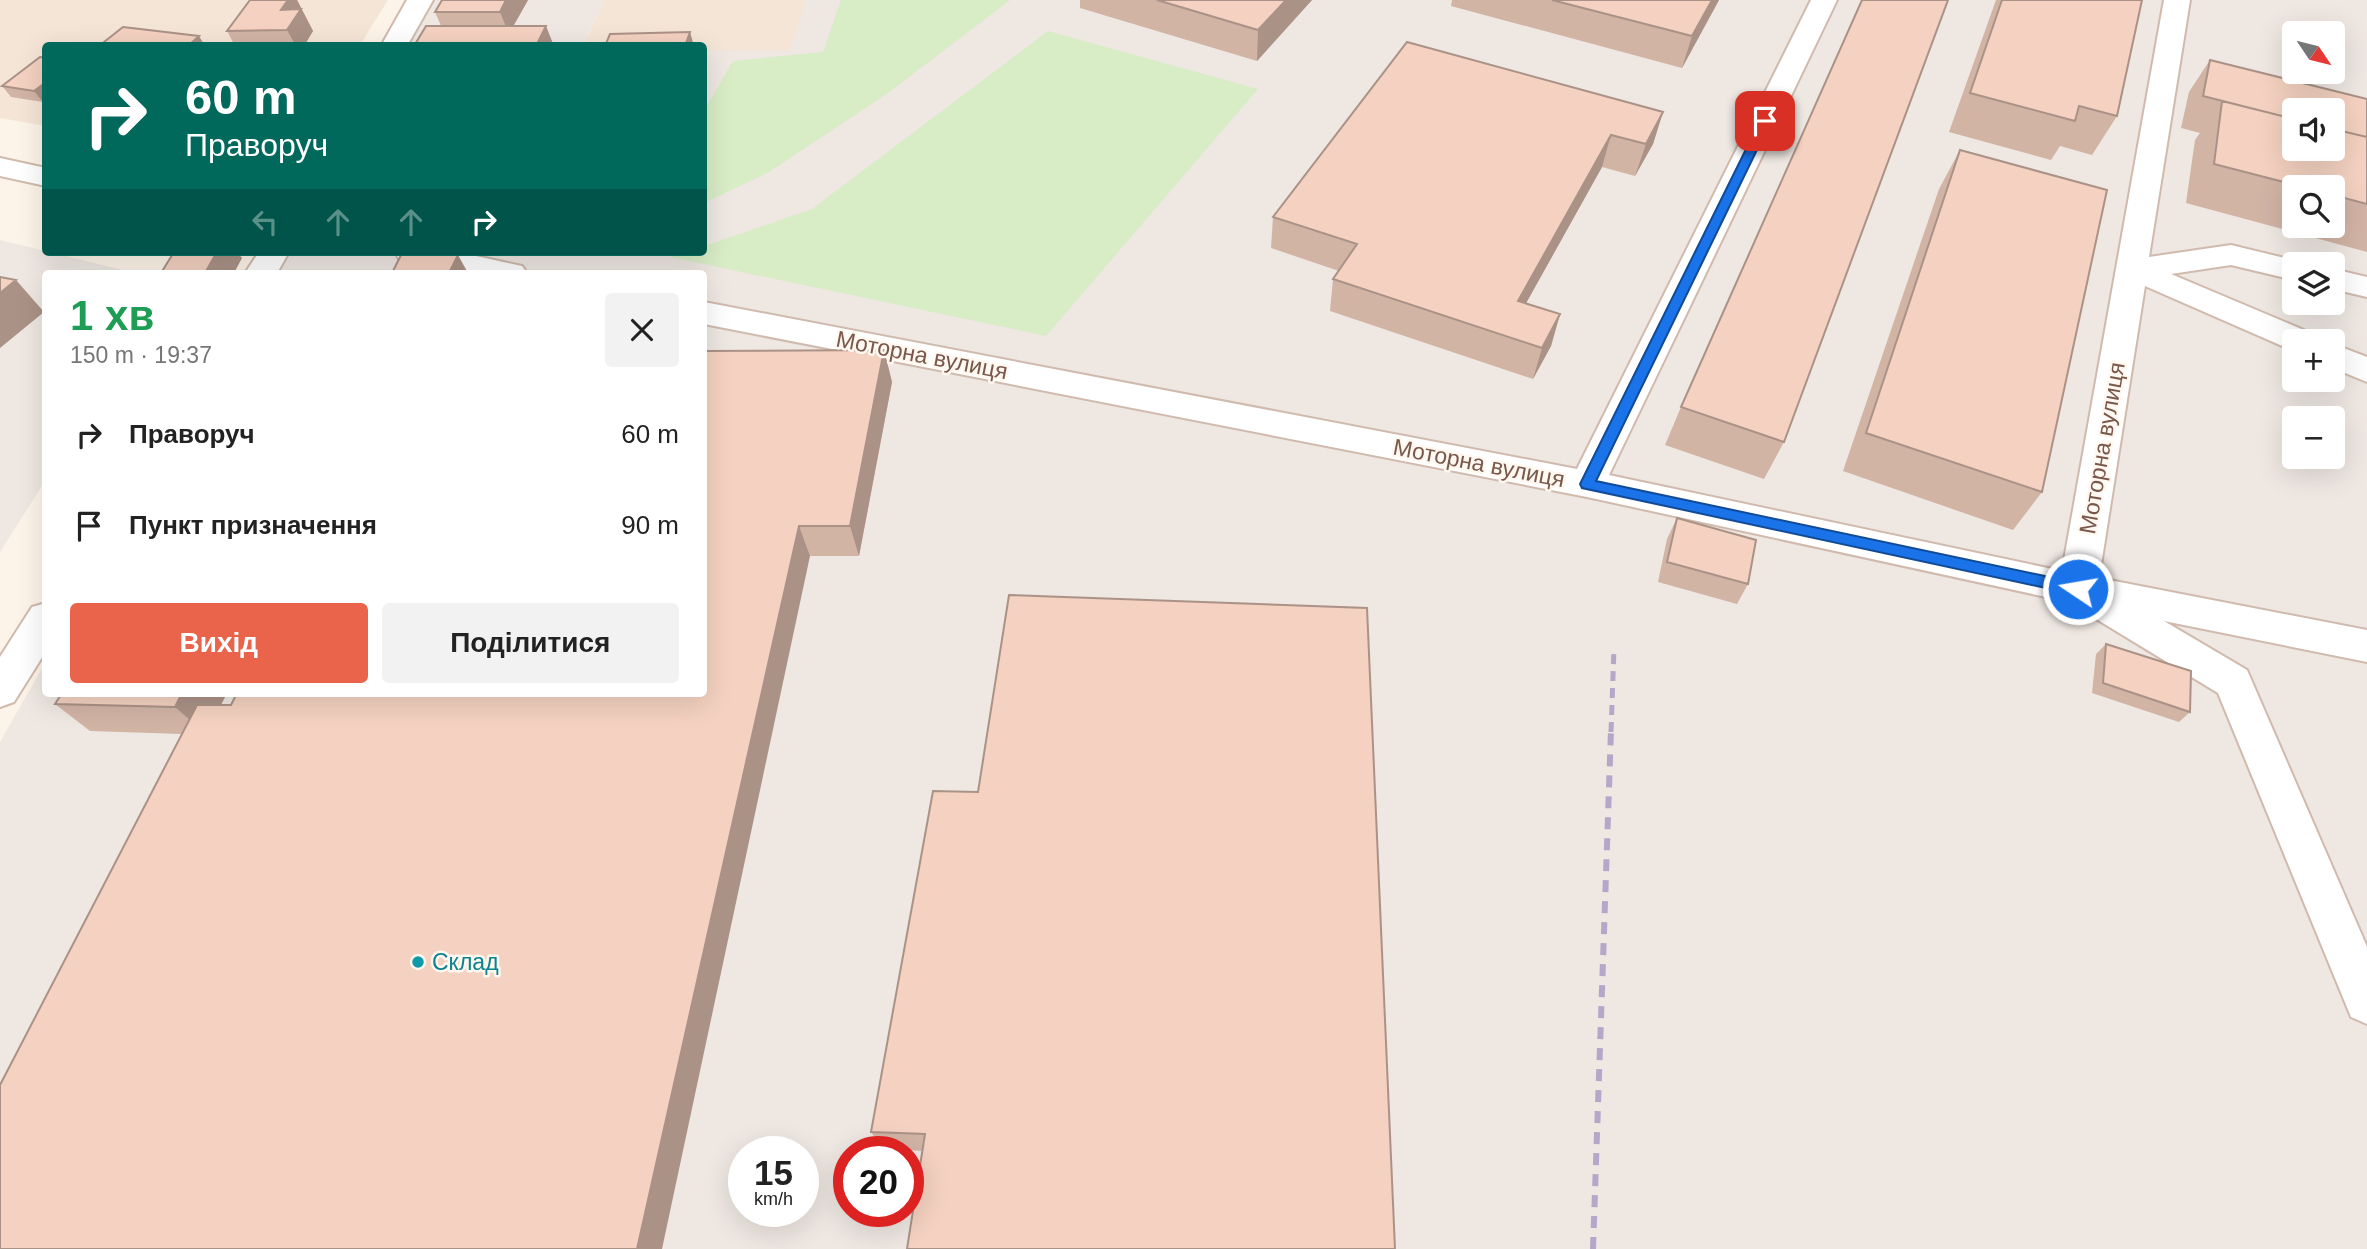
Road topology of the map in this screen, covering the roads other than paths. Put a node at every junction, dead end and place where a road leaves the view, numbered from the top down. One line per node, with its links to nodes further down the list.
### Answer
1 (420, 0): 4 (street)
2 (1824, 0): 17 (street)
3 (2177, 0): 9 (street, Моторна вулиця)
4 (396, 42)
5 (0, 167): 6 (street)
6 (42, 176)
7 (429, 256): 10 (street)
8 (2282, 267): 9 (street)
9 (2132, 269): 14 (street); 18 (street, Моторна вулиця)
10 (497, 270)
11 (2345, 282): 12 (street)
12 (2367, 287)
13 (707, 314): 17 (street, Моторна вулиця)
14 (2282, 333)
15 (2345, 360): 16 (street)
16 (2367, 370)
17 (1587, 484): 18 (street, Моторна вулиця)
18 (2078, 589): 20 (street); 22 (street)
19 (42, 624): 21 (street)
20 (2367, 646)
21 (0, 690)
22 (2367, 1001)

